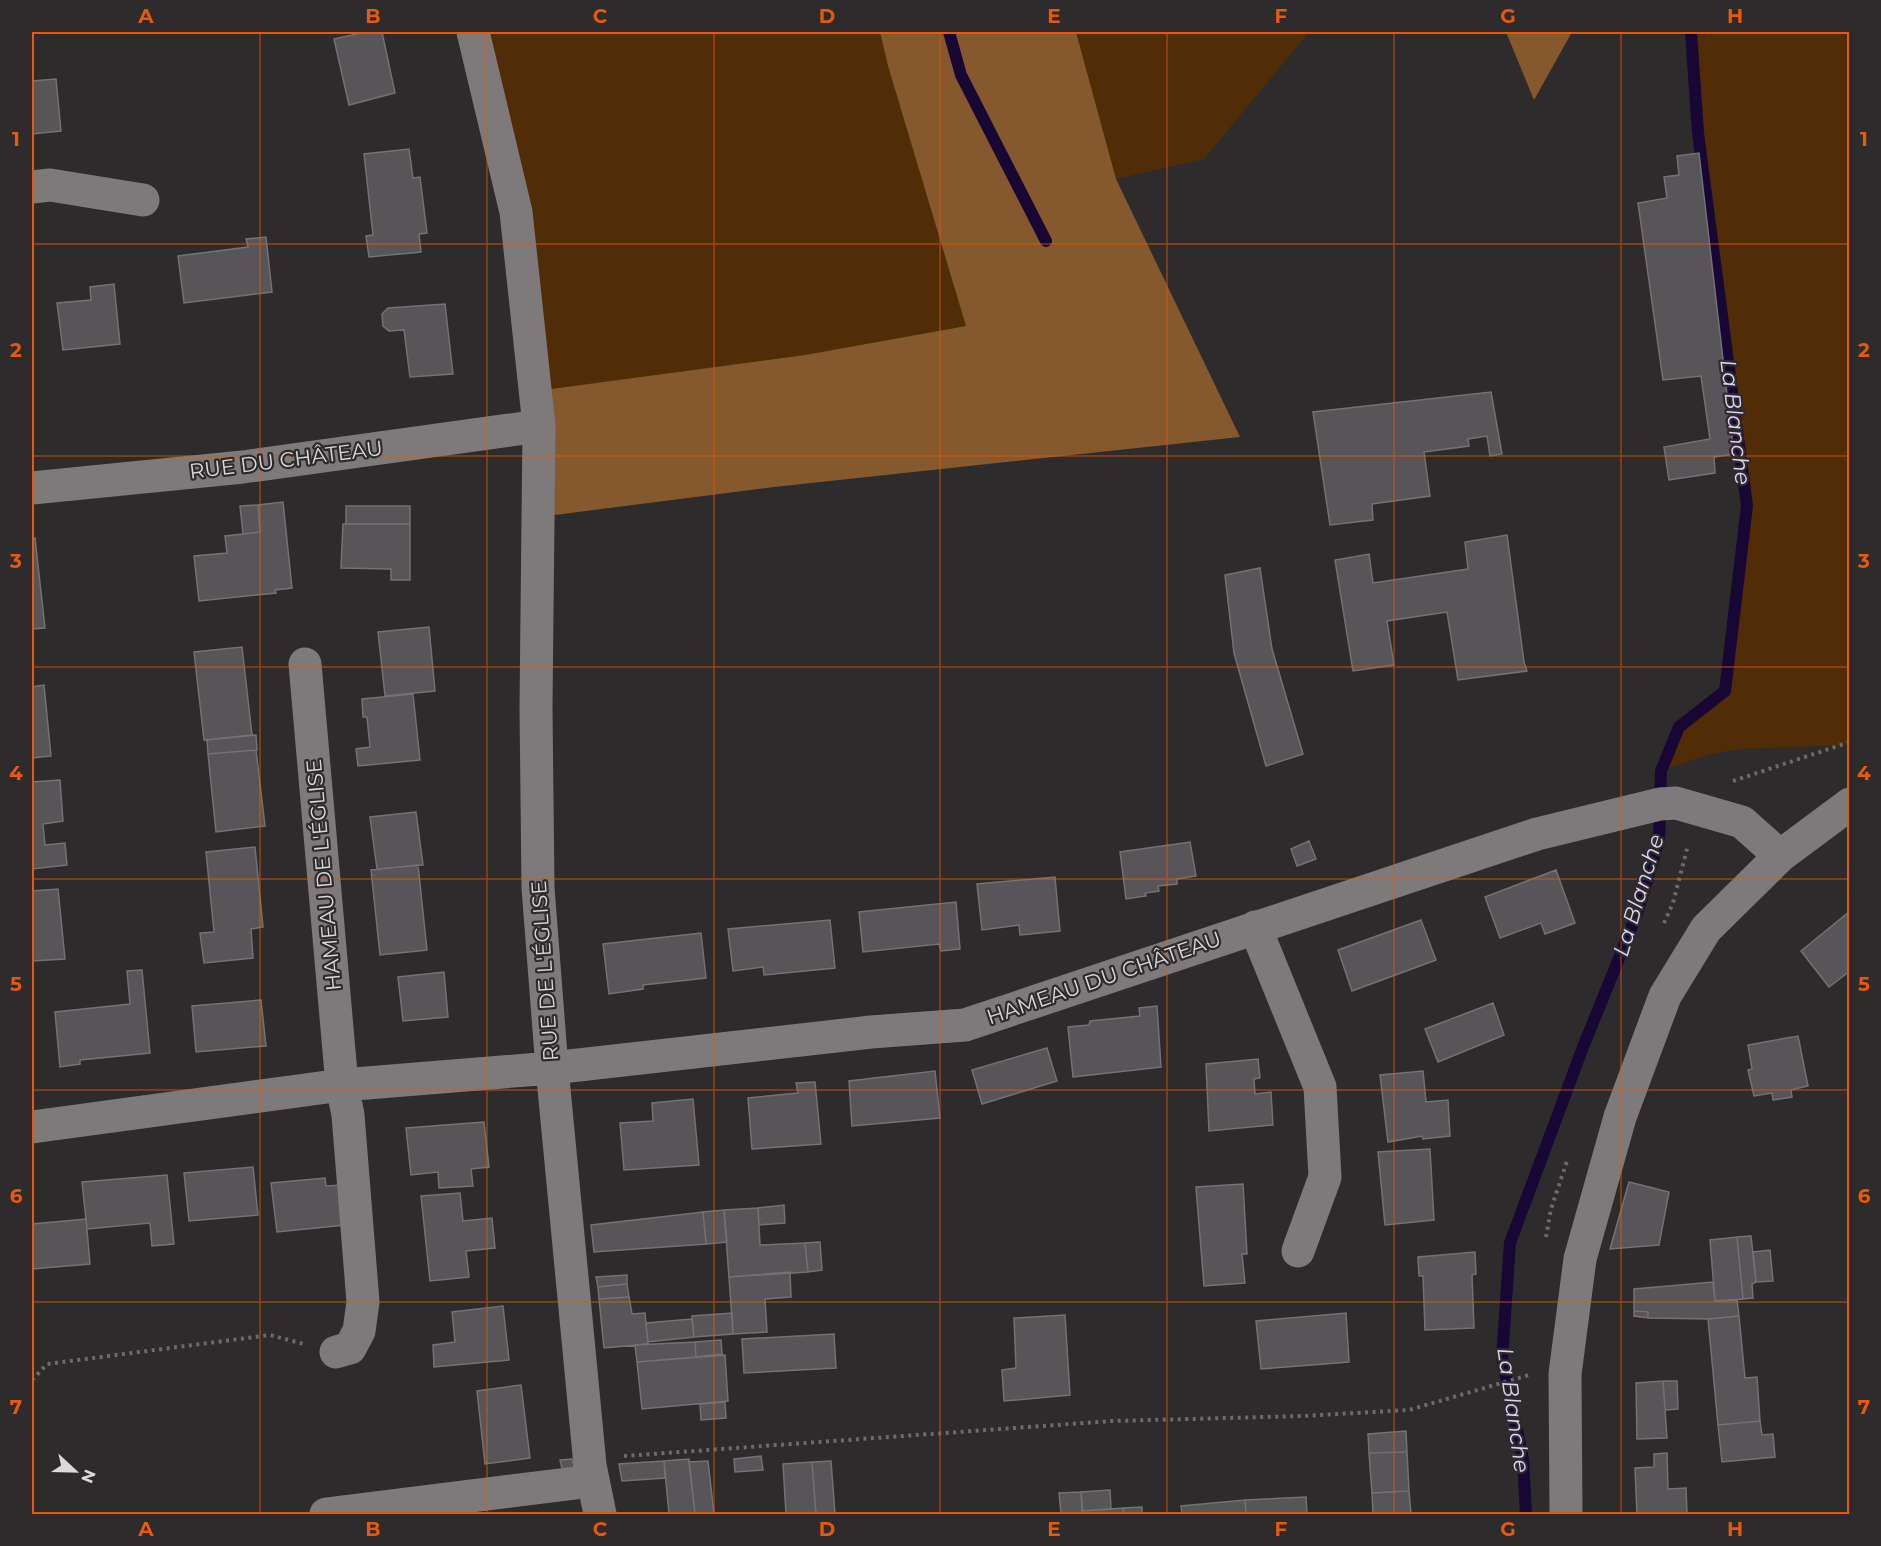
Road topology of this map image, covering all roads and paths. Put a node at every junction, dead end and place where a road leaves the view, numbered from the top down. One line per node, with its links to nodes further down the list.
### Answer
1 (473, 32): 4 (street, RUE DE L'ÉGLISE)
2 (32, 187): 3 (street)
3 (142, 200)
4 (539, 426): 5 (street, RUE DU CHÂTEAU); 12 (street, RUE DE L'ÉGLISE)
5 (32, 488)
6 (305, 664): 13 (street, HAMEAU DE L'ÉGLISE)
7 (1850, 742): 9 (path)
8 (1850, 804): 10 (street)
9 (1687, 805): 10 (street); 11 (street, HAMEAU DU CHÂTEAU)
10 (1780, 856): 22 (street)
11 (1255, 927): 12 (street, HAMEAU DU CHÂTEAU); 15 (street)
12 (552, 1068): 13 (street); 19 (street, RUE DE L'ÉGLISE)
13 (342, 1085): 14 (street); 16 (street, HAMEAU DE L'ÉGLISE)
14 (32, 1127)
15 (1299, 1251)
16 (336, 1352): 18 (path)
17 (1526, 1376): 19 (path)
18 (32, 1380)
19 (591, 1473): 20 (street); 21 (street, RUE DE L'ÉGLISE)
20 (336, 1513)
21 (600, 1515)
22 (1566, 1515)

